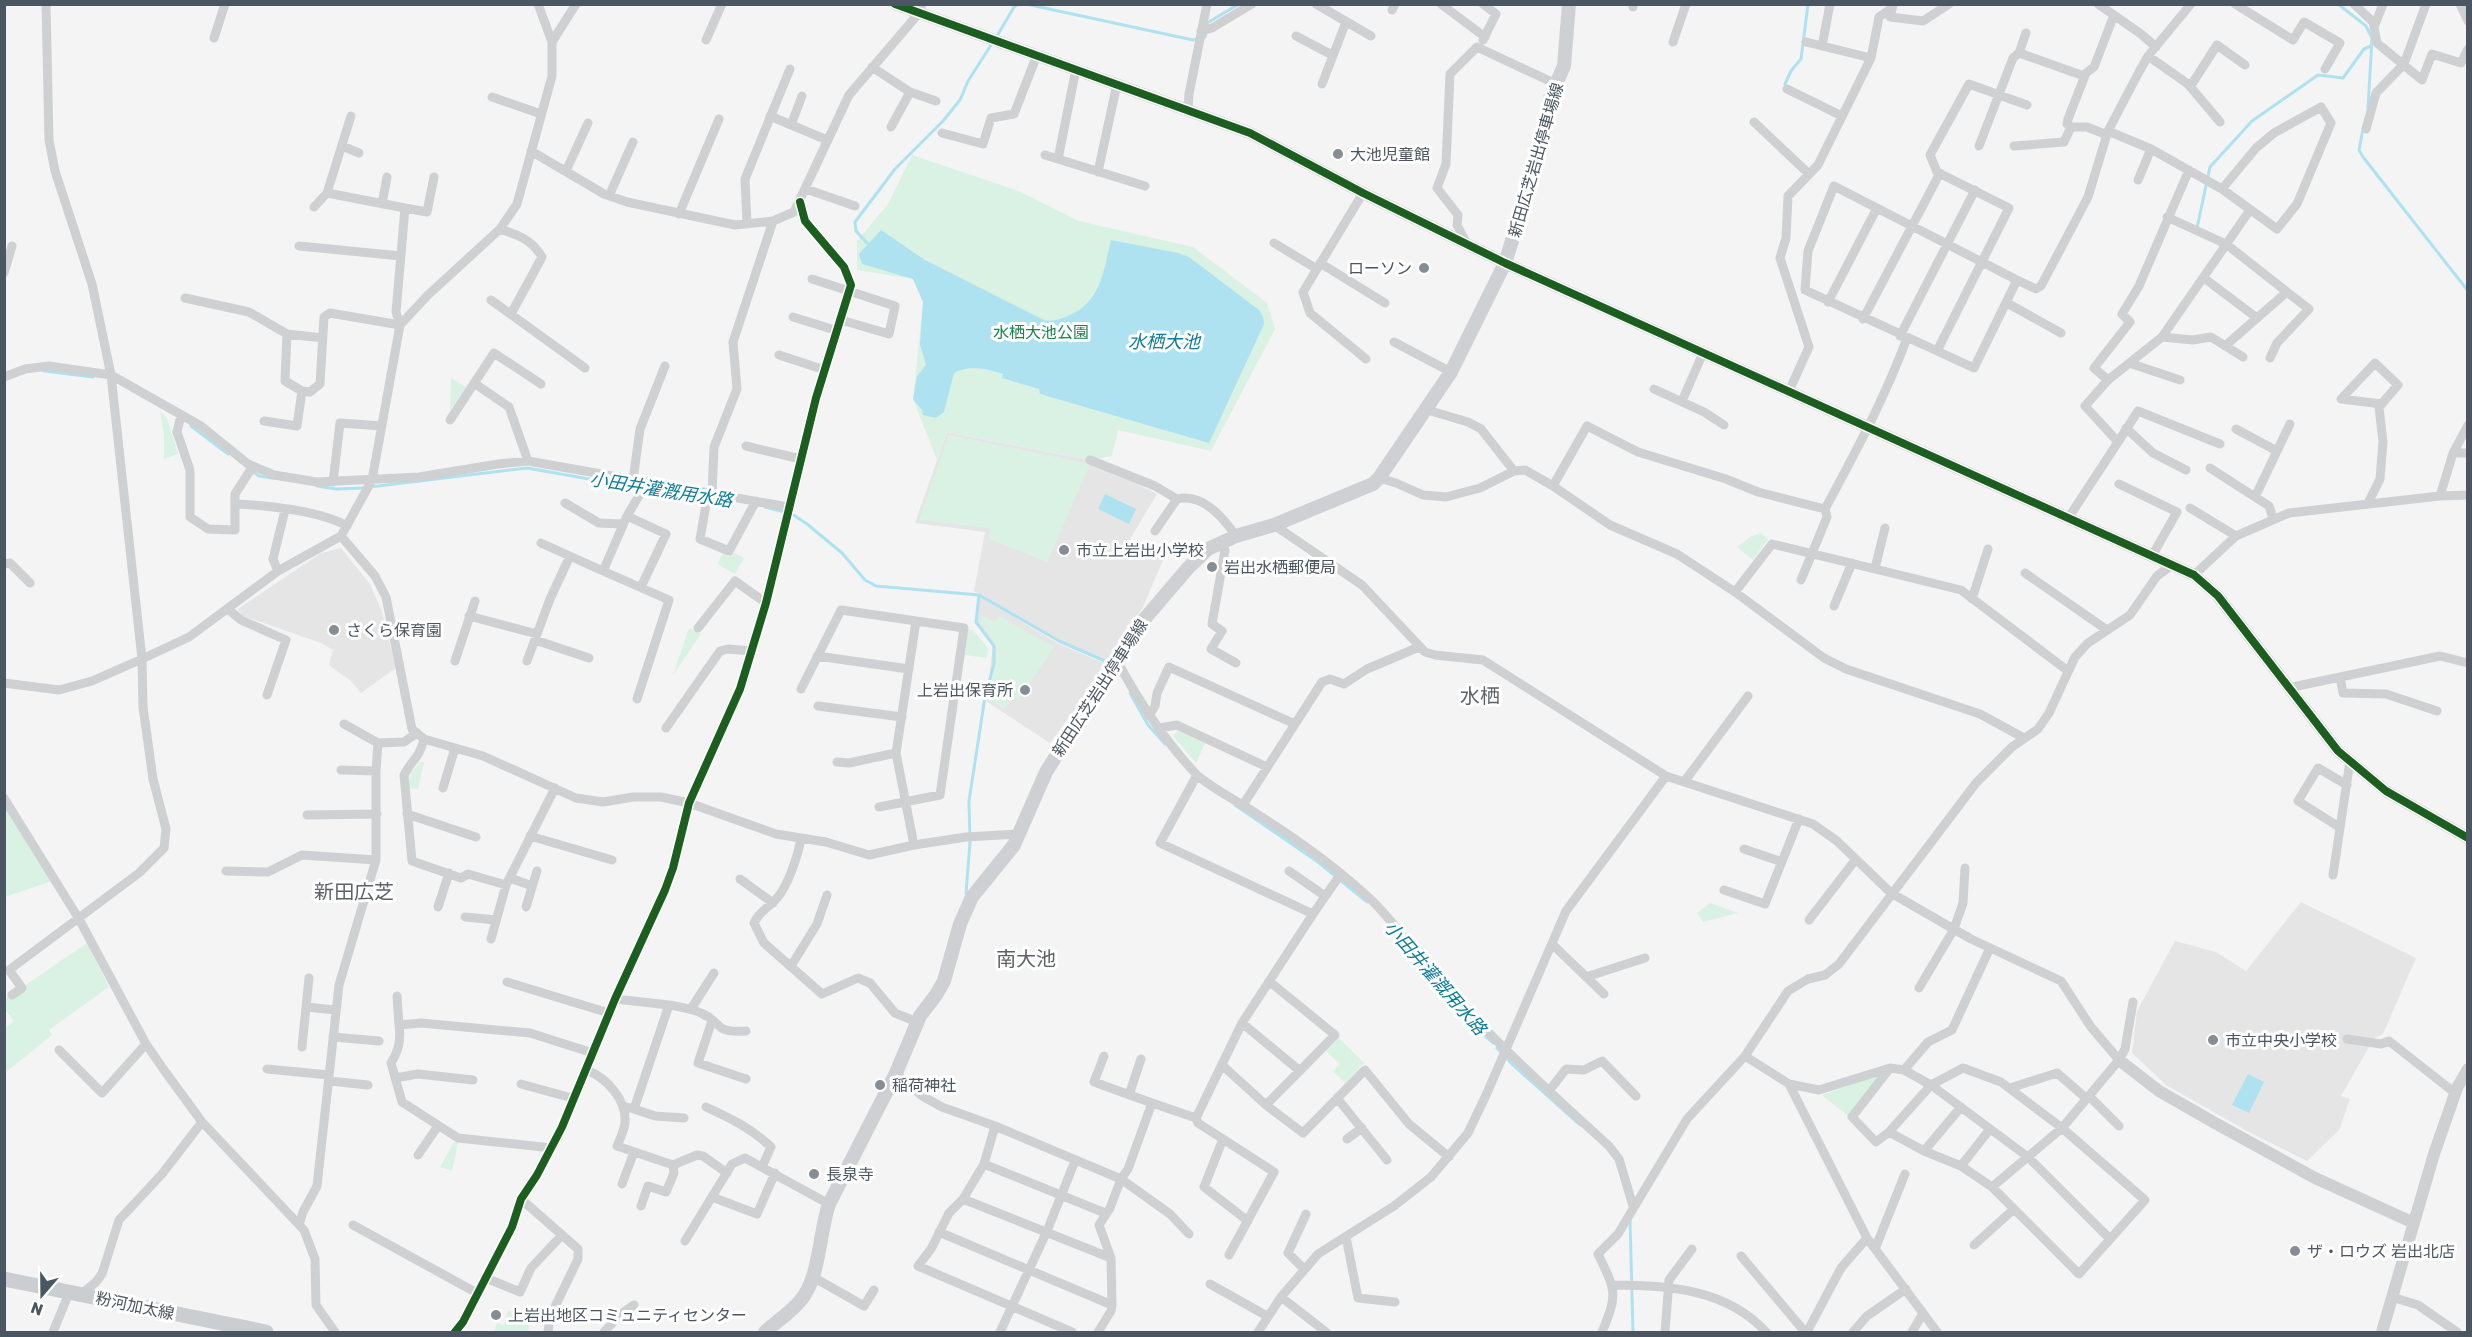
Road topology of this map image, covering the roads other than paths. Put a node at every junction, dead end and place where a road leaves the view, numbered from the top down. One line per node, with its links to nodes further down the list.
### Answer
1 (46, 4): 165 (street)
2 (225, 4): 34 (street)
3 (538, 4): 36 (street)
4 (576, 4): 36 (street)
5 (722, 4): 35 (street)
6 (894, 4): 24 (street)
7 (1207, 4): 29 (street)
8 (1252, 4): 29 (street)
9 (1316, 4): 27 (street)
10 (1441, 4): 33 (street)
11 (1483, 4): 33 (street)
12 (1569, 4): 57 (main road, 新田広芝岩出停車場線)
13 (1686, 4): 37 (street)
14 (1830, 4): 39 (street)
15 (1949, 4): 23 (street)
16 (2098, 4): 25 (street)
17 (2191, 4): 41 (street)
18 (2235, 4): 53 (street)
19 (2354, 4): 28 (street)
20 (2383, 4): 28 (street)
21 (2426, 4): 48 (street)
22 (2460, 4): 26 (street)
23 (1893, 6): 47 (street)
24 (921, 9): 44 (street); 50 (street)
25 (2114, 15): 41 (street); 54 (street)
26 (2468, 21)
27 (1346, 22): 32 (street); 45 (street)
28 (2374, 27): 48 (street)
29 (1201, 32): 66 (street)
30 (2026, 33): 43 (street)
31 (1296, 36): 45 (street)
32 (1371, 36)
33 (1485, 37): 40 (street)
34 (214, 38)
35 (706, 40)
36 (552, 42): 67 (street)
37 (1673, 42)
38 (1806, 42): 39 (street)
39 (1822, 46): 47 (street)
40 (1477, 47): 57 (street); 121 (street)
41 (2156, 47): 46 (street)
42 (2468, 49): 48 (street)
43 (2019, 53): 54 (street); 61 (street)
44 (1037, 55): 52 (street); 79 (street)
45 (1332, 56): 56 (street)
46 (2148, 56): 58 (street); 80 (street)
47 (1871, 58): 69 (street)
48 (2404, 64): 78 (street)
49 (2245, 65): 58 (street)
50 (872, 67): 60 (street); 81 (street)
51 (790, 69): 68 (street)
52 (1076, 69): 55 (street); 90 (street)
53 (2325, 69)
54 (2084, 76): 77 (street)
55 (1117, 84): 66 (street); 93 (street)
56 (1322, 84)
57 (1556, 84): 126 (main road, 新田広芝岩出停車場線)
58 (2190, 87): 73 (street)
59 (1787, 88): 69 (street)
60 (910, 92): 64 (street); 76 (street)
61 (1999, 95): 65 (street); 84 (street); 94 (street)
62 (802, 96): 75 (street)
63 (492, 97): 67 (street)
64 (936, 101)
65 (2026, 105)
66 (1188, 110): 103 (street)
67 (541, 114): 87 (street)
68 (770, 116): 75 (street); 116 (street)
69 (1842, 116): 95 (street)
70 (351, 117): 83 (street)
71 (719, 119): 113 (street)
72 (1754, 122): 95 (street)
73 (2220, 122)
74 (588, 123): 92 (street)
75 (791, 125): 81 (street)
76 (891, 127)
77 (2071, 127): 80 (street); 85 (street)
78 (2366, 129)
79 (942, 133)
80 (2107, 133): 86 (street); 132 (street)
81 (827, 140): 100 (street)
82 (633, 142): 105 (street)
83 (342, 146): 88 (street); 104 (street)
84 (1979, 146)
85 (2014, 146)
86 (2151, 149): 91 (street); 98 (street)
87 (531, 151): 92 (street); 118 (street)
88 (359, 153)
89 (1045, 155): 90 (street)
90 (1058, 159): 93 (street)
91 (2189, 170): 101 (street); 114 (street)
92 (566, 171): 105 (street)
93 (1098, 172): 99 (street)
94 (1940, 173): 102 (street); 117 (street)
95 (1809, 174): 173 (street)
96 (387, 177): 107 (street)
97 (434, 177): 110 (street)
98 (2138, 180)
99 (1145, 186)
100 (806, 189): 106 (street); 109 (street)
101 (2222, 189): 112 (street); 112 (street)
102 (1975, 190): 120 (street); 127 (street)
103 (1363, 193): 121 (street); 128 (street)
104 (327, 194): 107 (street); 108 (street)
105 (609, 196): 113 (street)
106 (800, 202): 115 (street); 133 (street)
107 (382, 204): 110 (street)
108 (314, 207)
109 (855, 207)
110 (405, 208): 125 (street)
111 (1877, 208): 117 (street); 137 (street); 137 (street)
112 (2250, 210): 122 (street)
113 (679, 214): 116 (street)
114 (2167, 217): 122 (street); 167 (street)
115 (773, 221): 116 (street); 208 (street)
116 (747, 224)
117 (1912, 225): 120 (street); 143 (street)
118 (500, 229): 140 (street); 145 (street)
119 (1274, 243): 128 (street)
120 (1948, 243): 127 (street); 149 (street)
121 (1467, 244): 126 (street)
122 (2226, 244): 130 (street); 134 (street)
123 (12, 246): 129 (street)
124 (299, 246): 125 (street)
125 (401, 256): 145 (street)
126 (1506, 263): 155 (street); 164 (main road, 新田広芝岩出停車場線)
127 (1982, 263): 132 (street); 154 (street)
128 (1319, 266): 138 (street); 159 (street)
129 (4, 273)
130 (2204, 278): 142 (street); 150 (street)
131 (812, 279): 133 (street)
132 (2017, 280): 139 (street)
133 (849, 292): 144 (street); 144 (street)
134 (2287, 292): 142 (street); 158 (street)
135 (185, 298): 148 (street)
136 (491, 300): 140 (street)
137 (1828, 302): 143 (street)
138 (1385, 303)
139 (2007, 303): 147 (street); 154 (street)
140 (511, 314): 162 (street)
141 (793, 317): 146 (street)
142 (2257, 318): 153 (street)
143 (1863, 319): 149 (street)
144 (842, 320): 146 (street)
145 (400, 326): 151 (street); 183 (street)
146 (838, 331): 163 (street)
147 (2061, 333)
148 (287, 334): 151 (street); 172 (street)
149 (1903, 337): 154 (street); 184 (street)
150 (2162, 337): 153 (street); 160 (street)
151 (323, 338): 172 (street)
152 (1394, 342): 164 (street)
153 (2226, 346): 157 (street)
154 (1937, 351)
155 (1703, 352): 173 (street); 174 (street)
156 (779, 355): 163 (street)
157 (2243, 357)
158 (2270, 358)
159 (1366, 359)
160 (2129, 363): 167 (street); 168 (street)
161 (665, 366): 202 (street)
162 (585, 368)
163 (825, 370): 193 (street)
164 (1451, 372): 176 (main road, 新田広芝岩出停車場線)
165 (111, 375): 166 (street); 177 (street); 262 (street)
166 (4, 377)
167 (2108, 380): 187 (street)
168 (2180, 380)
169 (474, 383): 170 (street); 178 (street); 195 (street)
170 (541, 384)
171 (1654, 389): 174 (street)
172 (302, 391): 179 (street)
173 (1789, 392): 184 (street)
174 (1682, 401): 182 (street)
175 (2382, 405): 175 (street); 213 (street)
176 (1424, 410): 199 (street); 200 (main road, 新田広芝岩出停車場線)
177 (181, 415): 196 (street); 214 (street)
178 (450, 420)
179 (264, 421)
180 (2290, 424): 190 (street)
181 (2468, 424): 191 (street)
182 (1724, 425)
183 (382, 426): 201 (street); 203 (street)
184 (1868, 428): 217 (street); 220 (street)
185 (2126, 428): 187 (street); 188 (street); 198 (street)
186 (2236, 429): 190 (street)
187 (2118, 442): 220 (street)
188 (2220, 444)
189 (747, 446): 193 (street)
190 (2277, 451): 210 (street)
191 (2453, 453): 192 (street); 209 (street)
192 (2468, 453)
193 (801, 459): 219 (street)
194 (1090, 460): 211 (street)
195 (528, 461): 201 (street); 202 (street)
196 (253, 466): 203 (street); 214 (street)
197 (2210, 468): 210 (street)
198 (2186, 470)
199 (1514, 471): 200 (street); 206 (street)
200 (1379, 478): 223 (main road, 新田広芝岩出停車場線)
201 (372, 480): 203 (street); 224 (street)
202 (633, 480): 204 (street)
203 (333, 482)
204 (647, 482): 208 (street); 222 (street)
205 (2119, 484): 235 (street)
206 (1553, 486): 217 (street); 247 (street)
207 (2468, 495): 209 (street)
208 (708, 496): 215 (street); 215 (street)
209 (2440, 496): 213 (street)
210 (2255, 497): 221 (street)
211 (1177, 499): 226 (street); 228 (street)
212 (565, 503): 222 (street)
213 (2368, 503): 221 (street)
214 (236, 504): 218 (street)
215 (754, 504): 219 (street)
216 (2190, 508): 229 (street)
217 (1825, 509): 233 (street)
218 (285, 510): 224 (street); 240 (street)
219 (787, 512): 250 (street)
220 (2069, 517): 235 (street)
221 (2273, 518): 229 (street)
222 (625, 520): 241 (street); 246 (street)
223 (1274, 525): 228 (main road, 新田広芝岩出停車場線); 258 (street)
224 (347, 526): 227 (street)
225 (1885, 528): 239 (street)
226 (1155, 531)
227 (341, 536): 240 (street); 285 (street)
228 (1236, 536): 230 (main road, 新田広芝岩出停車場線)
229 (2236, 536): 243 (street)
230 (1221, 542): 263 (main road, 新田広芝岩出停車場線); 266 (street)
231 (541, 543): 234 (street)
232 (1988, 549): 248 (street)
233 (1812, 554): 236 (street); 244 (street); 247 (street)
234 (570, 556): 241 (street); 257 (street)
235 (2152, 556): 238 (street)
236 (1852, 563): 239 (street); 251 (street)
237 (4, 564): 245 (street)
238 (2172, 565): 243 (street); 256 (street)
239 (1875, 568): 248 (street)
240 (278, 571): 252 (street)
241 (603, 571): 246 (street)
242 (2025, 573): 256 (street)
243 (2194, 575): 272 (street)
244 (1801, 580)
245 (30, 583)
246 (641, 587): 276 (street)
247 (1735, 592): 286 (street)
248 (1972, 599): 269 (street)
249 (475, 601): 253 (street)
250 (766, 603): 255 (street); 259 (street)
251 (1833, 606)
252 (228, 609): 262 (street); 274 (street)
253 (469, 616): 257 (street); 264 (street)
254 (916, 621): 260 (street); 268 (street); 302 (street)
255 (698, 628)
256 (2107, 630): 269 (street)
257 (536, 637): 261 (street); 265 (street)
258 (1419, 647): 282 (street); 295 (street)
259 (751, 651): 283 (street); 303 (street)
260 (817, 656): 268 (street); 273 (street)
261 (589, 658)
262 (142, 659): 271 (street); 341 (street)
263 (1116, 659): 279 (street); 311 (main road, 新田広芝岩出停車場線)
264 (455, 661)
265 (527, 661)
266 (1236, 663)
267 (2468, 663): 270 (street)
268 (909, 669): 280 (street)
269 (2068, 671): 286 (street)
270 (2340, 677): 272 (street); 278 (street)
271 (4, 683)
272 (2289, 688): 290 (street)
273 (801, 689)
274 (267, 695)
275 (1748, 696): 297 (street)
276 (637, 699)
277 (818, 706): 280 (street)
278 (2437, 711)
279 (1149, 716): 282 (street); 284 (street)
280 (902, 717): 289 (street)
281 (344, 724): 287 (street)
282 (1295, 724): 292 (street)
283 (666, 728)
284 (1159, 728): 292 (street); 296 (street)
285 (420, 736): 287 (street); 288 (street); 307 (street)
286 (2024, 738): 333 (street)
287 (378, 743): 294 (street)
288 (455, 748): 299 (street); 300 (street)
289 (896, 753): 291 (street); 302 (street)
290 (2350, 761): 298 (street); 314 (street)
291 (837, 762)
292 (1267, 767): 304 (street)
293 (341, 770): 294 (street)
294 (376, 771): 306 (street)
295 (1666, 776): 297 (street); 346 (street)
296 (1195, 778): 304 (street); 339 (street)
297 (1684, 782): 309 (street)
298 (2347, 785): 310 (street); 310 (street)
299 (443, 788)
300 (555, 788): 303 (street); 312 (street)
301 (4, 798): 341 (street)
302 (905, 802): 305 (street); 316 (street)
303 (689, 803): 315 (street); 359 (street)
304 (1243, 805): 328 (street)
305 (879, 807)
306 (376, 814): 308 (street); 319 (street)
307 (407, 814): 313 (street); 326 (street)
308 (307, 815)
309 (1799, 819): 318 (street); 321 (street)
310 (2339, 827): 327 (street)
311 (1019, 834): 316 (street); 367 (main road, 新田広芝岩出停車場線)
312 (530, 836): 320 (street); 330 (street)
313 (476, 837)
314 (2468, 838)
315 (801, 839): 316 (street); 336 (street)
316 (914, 844)
317 (1744, 849): 321 (street)
318 (1856, 859): 333 (street); 343 (street)
319 (376, 860): 323 (street); 364 (street)
320 (612, 860)
321 (1782, 862): 332 (street)
322 (1965, 868): 344 (street)
323 (226, 871)
324 (537, 871): 331 (street)
325 (1289, 871): 335 (street)
326 (449, 873): 330 (street); 337 (street)
327 (2333, 875)
328 (1339, 877): 335 (street); 376 (street)
329 (740, 879): 336 (street)
330 (508, 881): 331 (street); 342 (street)
331 (532, 886): 338 (street)
332 (1724, 890)
333 (1892, 893): 344 (street); 380 (street)
334 (826, 895): 349 (street)
335 (1325, 896): 339 (street)
336 (773, 903): 349 (street)
337 (438, 907)
338 (526, 907)
339 (1313, 914): 354 (street)
340 (465, 917): 342 (street)
341 (79, 920): 357 (street); 374 (street)
342 (496, 920): 345 (street)
343 (1809, 920)
344 (1954, 929): 347 (street); 355 (street)
345 (491, 939)
346 (1552, 944): 351 (street); 376 (street)
347 (1990, 948): 382 (street); 388 (street)
348 (1645, 958): 351 (street)
349 (791, 966): 367 (street)
350 (714, 973): 363 (street)
351 (1586, 977): 356 (street)
352 (309, 978): 362 (street)
353 (507, 982): 365 (street)
354 (1270, 982): 368 (street); 389 (street)
355 (1919, 988)
356 (1604, 994)
357 (12, 995)
358 (397, 996): 369 (street)
359 (615, 999): 361 (street); 365 (street)
360 (2133, 1002): 382 (street)
361 (669, 1005): 363 (street); 412 (street)
362 (306, 1007): 364 (street); 375 (street)
363 (691, 1009): 366 (street)
364 (336, 1010): 371 (street)
365 (609, 1013): 378 (street)
366 (712, 1021): 370 (street); 393 (street)
367 (917, 1022): 390 (main road, 新田広芝岩出停車場線)
368 (1242, 1023): 383 (street); 389 (street)
369 (399, 1025): 378 (street); 392 (street)
370 (746, 1031)
371 (333, 1037): 373 (street); 391 (street)
372 (2347, 1039): 401 (street)
373 (380, 1041)
374 (146, 1044): 377 (street); 415 (street)
375 (302, 1047)
376 (1506, 1048): 400 (street); 429 (street)
377 (58, 1050)
378 (593, 1053): 387 (street)
379 (1104, 1056): 402 (street)
380 (1745, 1056): 396 (street); 449 (street)
381 (1141, 1059): 402 (street)
382 (2119, 1060): 406 (street); 454 (street)
383 (1222, 1065): 408 (street); 414 (street)
384 (1890, 1068): 388 (street); 396 (street); 422 (street)
385 (267, 1069): 391 (street)
386 (2468, 1069): 401 (street)
387 (587, 1070): 404 (street); 409 (street)
388 (1904, 1070): 398 (street)
389 (1300, 1071): 408 (street)
390 (896, 1073): 417 (street); 447 (main road, 新田広芝岩出停車場線)
391 (329, 1078): 397 (street); 455 (street)
392 (395, 1078): 394 (street); 416 (street)
393 (746, 1079)
394 (473, 1080)
395 (521, 1084): 404 (street)
396 (1789, 1084): 462 (street)
397 (368, 1085)
398 (1931, 1085): 399 (street); 411 (street); 422 (street)
399 (2010, 1088): 406 (street); 421 (street)
400 (1549, 1091): 403 (street); 449 (street)
401 (2455, 1093): 454 (street)
402 (1129, 1095): 407 (street)
403 (1636, 1096)
404 (572, 1098): 425 (street)
405 (1337, 1098): 408 (street); 419 (street); 429 (street)
406 (2088, 1098): 418 (street); 421 (street)
407 (1152, 1103): 414 (street); 440 (street)
408 (1266, 1105)
409 (623, 1106): 412 (street); 427 (street)
410 (706, 1107): 436 (street)
411 (1960, 1107): 420 (street); 426 (street)
412 (634, 1109): 413 (street)
413 (684, 1118)
414 (1196, 1118): 423 (street)
415 (202, 1122): 455 (street); 482 (street)
416 (438, 1126): 425 (street); 428 (street)
417 (995, 1126): 432 (street); 433 (street)
418 (2120, 1126)
419 (1362, 1128): 424 (street); 431 (street)
420 (1990, 1128): 430 (street); 435 (street)
421 (2062, 1128): 430 (street); 463 (street)
422 (1889, 1132): 426 (street)
423 (1223, 1139): 453 (street); 453 (street)
424 (1347, 1139)
425 (552, 1148): 446 (street)
426 (1924, 1151): 435 (street)
427 (634, 1152): 434 (street); 441 (street)
428 (418, 1155)
429 (1449, 1157): 461 (street)
430 (2028, 1157): 442 (street); 463 (street)
431 (1388, 1160)
432 (1075, 1161): 440 (street); 443 (street)
433 (984, 1164): 443 (street); 445 (street)
434 (673, 1165): 437 (street); 448 (street)
435 (1961, 1166): 442 (street)
436 (762, 1167): 437 (street); 438 (street)
437 (727, 1173): 444 (street)
438 (775, 1173): 444 (street); 447 (street)
439 (1905, 1174): 467 (street)
440 (1121, 1179): 451 (street); 459 (street)
441 (622, 1184)
442 (1992, 1187): 450 (street)
443 (1061, 1196): 451 (street); 457 (street)
444 (712, 1197): 464 (street)
445 (963, 1198): 457 (street); 458 (street)
446 (521, 1199): 460 (street); 474 (street)
447 (830, 1204): 473 (main road, 新田広芝岩出停車場線)
448 (641, 1206)
449 (1633, 1206): 477 (street)
450 (2014, 1209): 463 (street); 465 (street)
451 (1105, 1213): 470 (street)
452 (1306, 1214): 471 (street)
453 (1248, 1221): 468 (street)
454 (2414, 1223): 484 (street)
455 (299, 1225): 493 (street)
456 (353, 1225): 481 (street)
457 (1047, 1231): 470 (street); 472 (street)
458 (939, 1232): 472 (street); 488 (street)
459 (1189, 1234)
460 (562, 1236): 474 (street); 495 (street)
461 (1346, 1237): 471 (street); 485 (street)
462 (1867, 1238): 467 (street); 506 (street)
463 (2110, 1239)
464 (685, 1241)
465 (1974, 1245)
466 (1692, 1249): 478 (street)
467 (1875, 1249): 479 (street)
468 (1229, 1255)
469 (1742, 1256): 506 (street)
470 (1111, 1258): 487 (street)
471 (1304, 1269): 483 (street)
472 (1029, 1270): 487 (street); 488 (street)
473 (813, 1277): 480 (street); 497 (main road, 新田広芝岩出停車場線)
474 (486, 1278): 481 (street)
475 (4, 1279): 482 (main road, 粉河加太線)
476 (1210, 1284): 490 (street)
477 (1613, 1285): 478 (street); 503 (street)
478 (1669, 1287): 504 (street); 505 (street)
479 (1906, 1288): 489 (street); 507 (street)
480 (874, 1290)
481 (477, 1293): 494 (street)
482 (74, 1294): 491 (street); 492 (main road, 粉河加太線)
483 (1281, 1297): 490 (street); 502 (street)
484 (2392, 1297): 510 (street); 511 (street)
485 (1395, 1302)
486 (634, 1305): 496 (street)
487 (1112, 1305): 500 (street)
488 (1011, 1306): 498 (street); 499 (street)
489 (1922, 1315): 508 (street); 509 (street)
490 (1268, 1316): 501 (street)
491 (53, 1332)
492 (266, 1332)
493 (335, 1332)
494 (455, 1332)
495 (548, 1332)
496 (604, 1332)
497 (765, 1332)
498 (999, 1332)
499 (1072, 1332)
500 (1098, 1332)
501 (1258, 1332)
502 (1326, 1332)
503 (1602, 1332)
504 (1665, 1332)
505 (1766, 1332)
506 (1806, 1332)
507 (1853, 1332)
508 (1912, 1332)
509 (1937, 1332)
510 (2382, 1332)
511 (2457, 1332)

